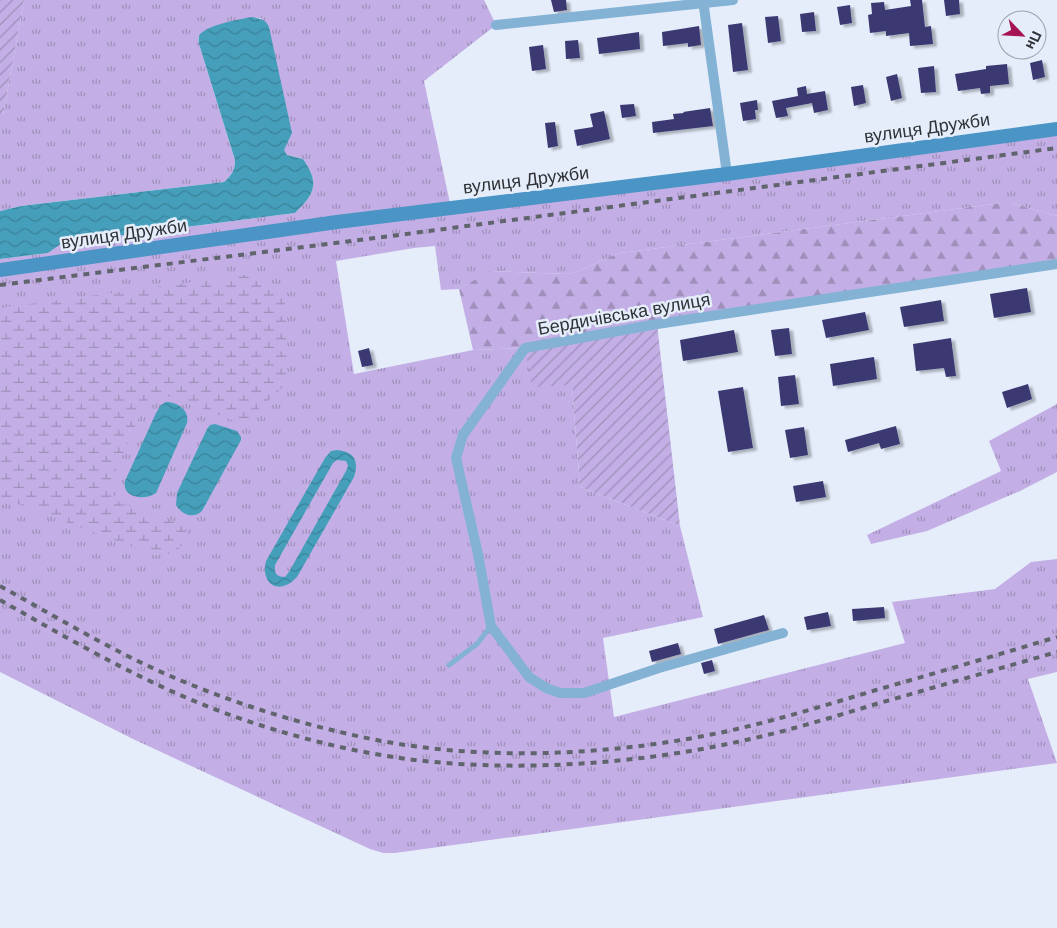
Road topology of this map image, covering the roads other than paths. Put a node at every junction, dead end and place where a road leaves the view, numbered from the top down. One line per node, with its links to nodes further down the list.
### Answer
1 (733, 0): 2 (street)
2 (703, 2): 3 (street); 5 (street)
3 (496, 25)
4 (1057, 129): 5 (street, вулиця Дружби)
5 (727, 174): 7 (street, вулиця Дружби)
6 (1057, 264): 8 (street, Бердичівська вулиця)
7 (0, 270)
8 (492, 626): 9 (street, Бердичівська вулиця); 10 (lane)
9 (783, 633)
10 (449, 665)

